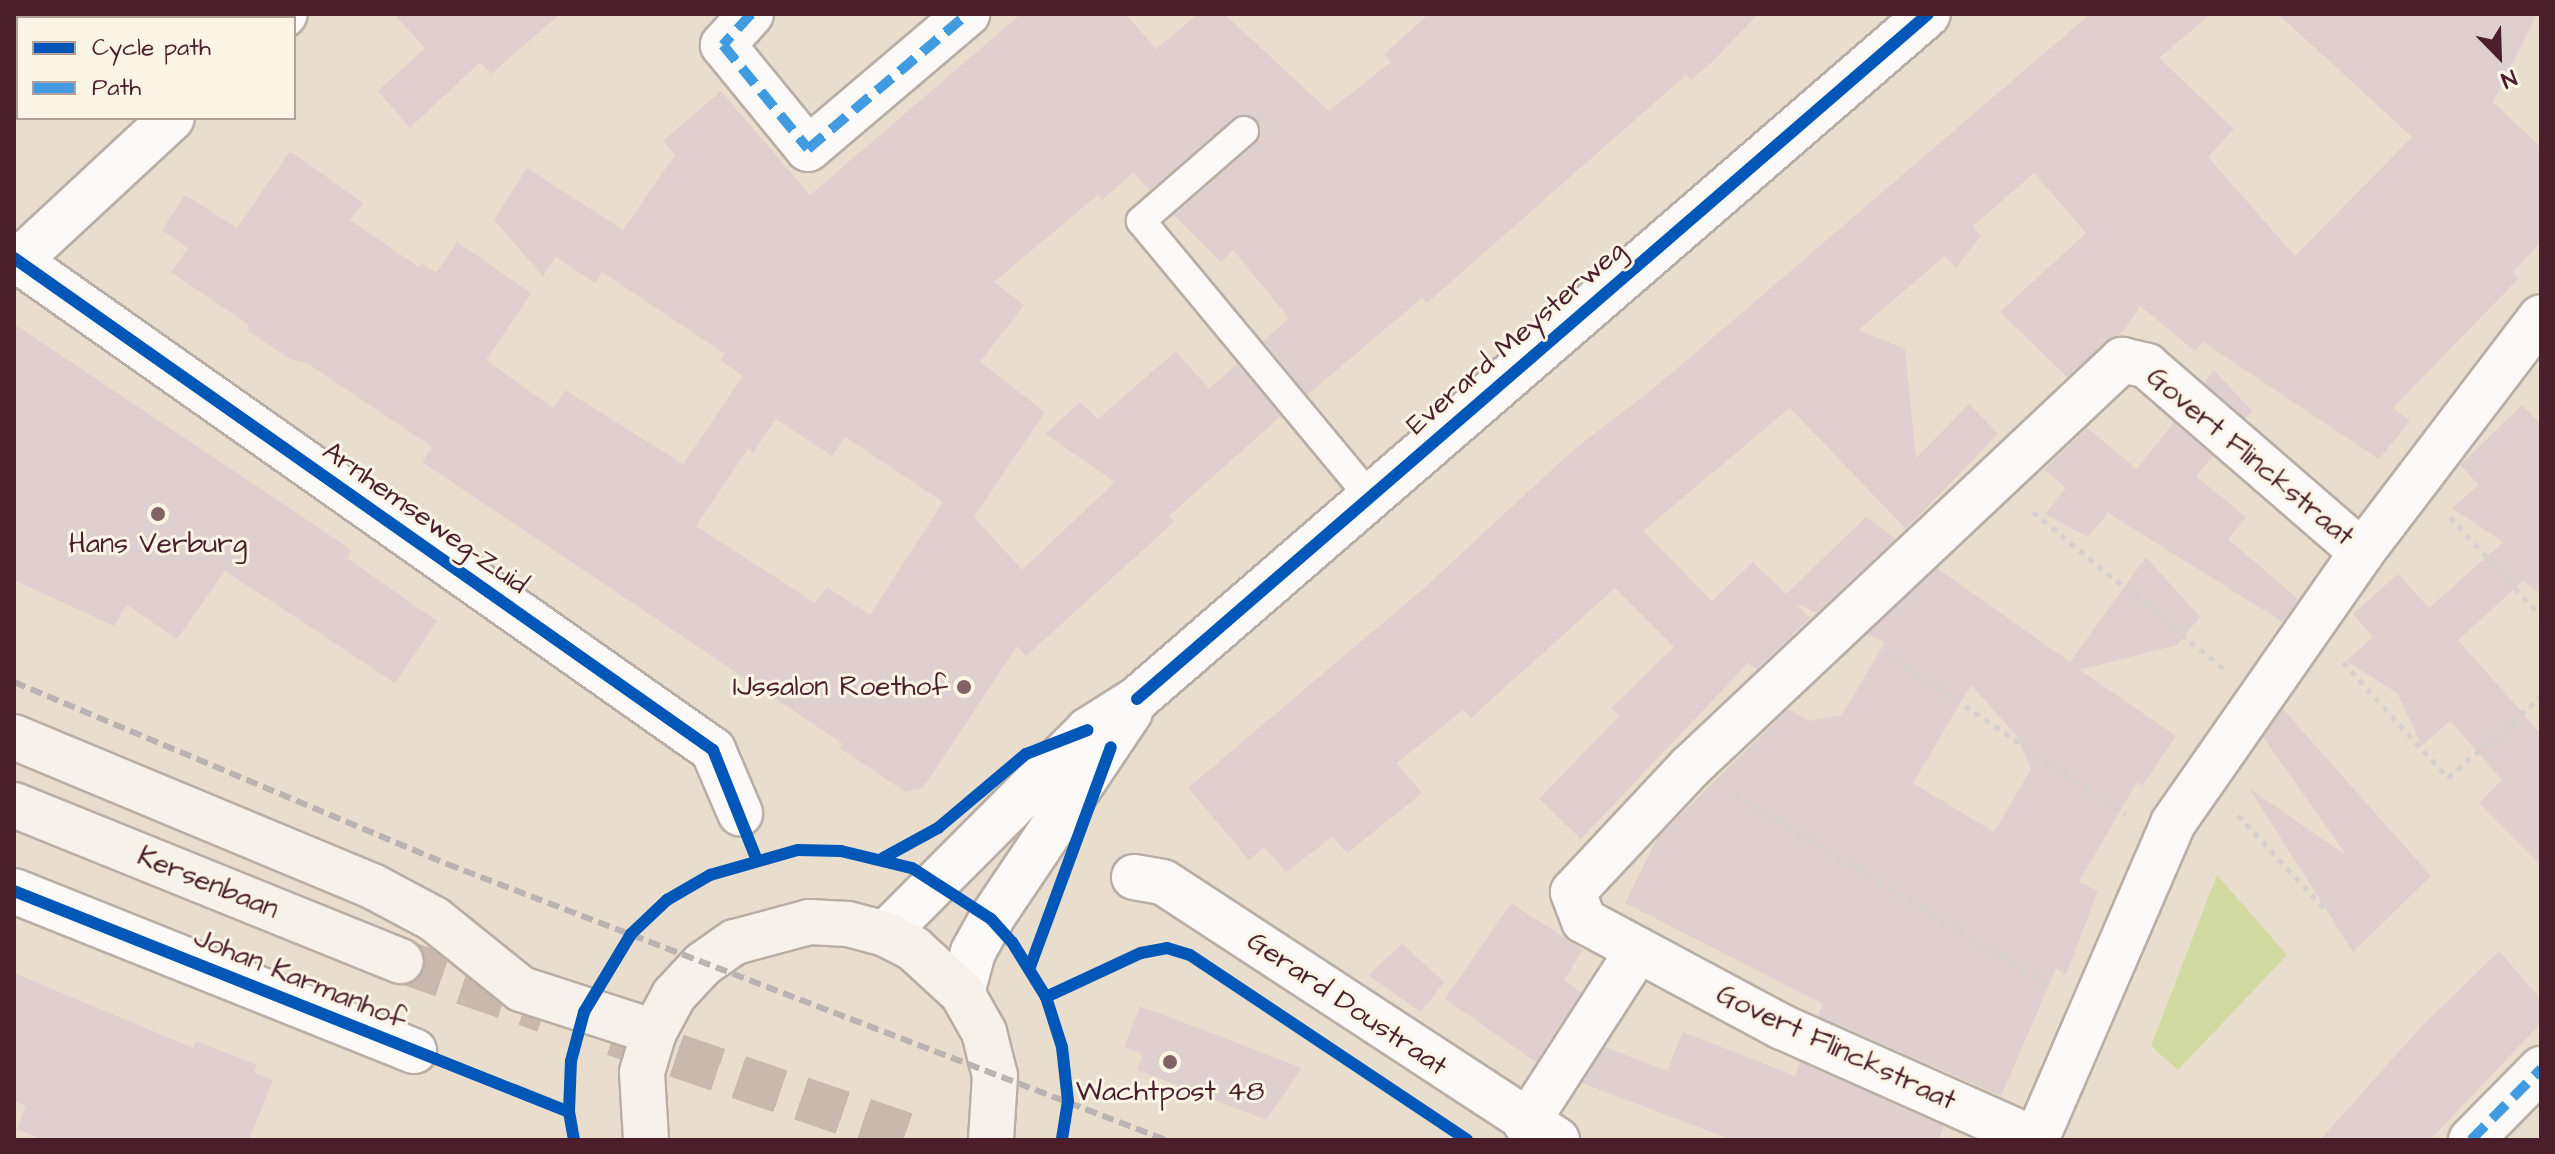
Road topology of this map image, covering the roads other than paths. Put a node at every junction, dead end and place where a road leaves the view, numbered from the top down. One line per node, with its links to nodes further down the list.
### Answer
1 (751, 14): 2 (street)
2 (967, 14)
3 (1928, 14): 8 (street, Everard Meysterweg)
4 (170, 120): 6 (street)
5 (1244, 131): 8 (lane)
6 (16, 259): 13 (street, Arnhemseweg-Zuid)
7 (2541, 317): 9 (street, Govert Flinckstraat)
8 (1370, 497): 10 (street, Everard Meysterweg)
9 (2362, 552): 17 (street, Govert Flinckstraat); 26 (street, Govert Flinckstraat)
10 (1137, 699): 16 (street, Everard Meysterweg); 19 (street, Everard Meysterweg)
11 (14, 737): 20 (main road)
12 (14, 805): 18 (main road, Kersenbaan)
13 (740, 813)
14 (1134, 877): 23 (street, Gerard Doustraat)
15 (14, 891): 21 (street, Johan Karmanhof)
16 (885, 934): 19 (main road); 20 (main road)
17 (1638, 950): 23 (street); 26 (street, Govert Flinckstraat)
18 (401, 961)
19 (962, 993): 25 (main road)
20 (654, 1032): 24 (main road)
21 (414, 1051)
22 (2541, 1069): 27 (street)
23 (1542, 1132)
24 (646, 1140)
25 (991, 1140)
26 (2036, 1140)
27 (2471, 1140)

